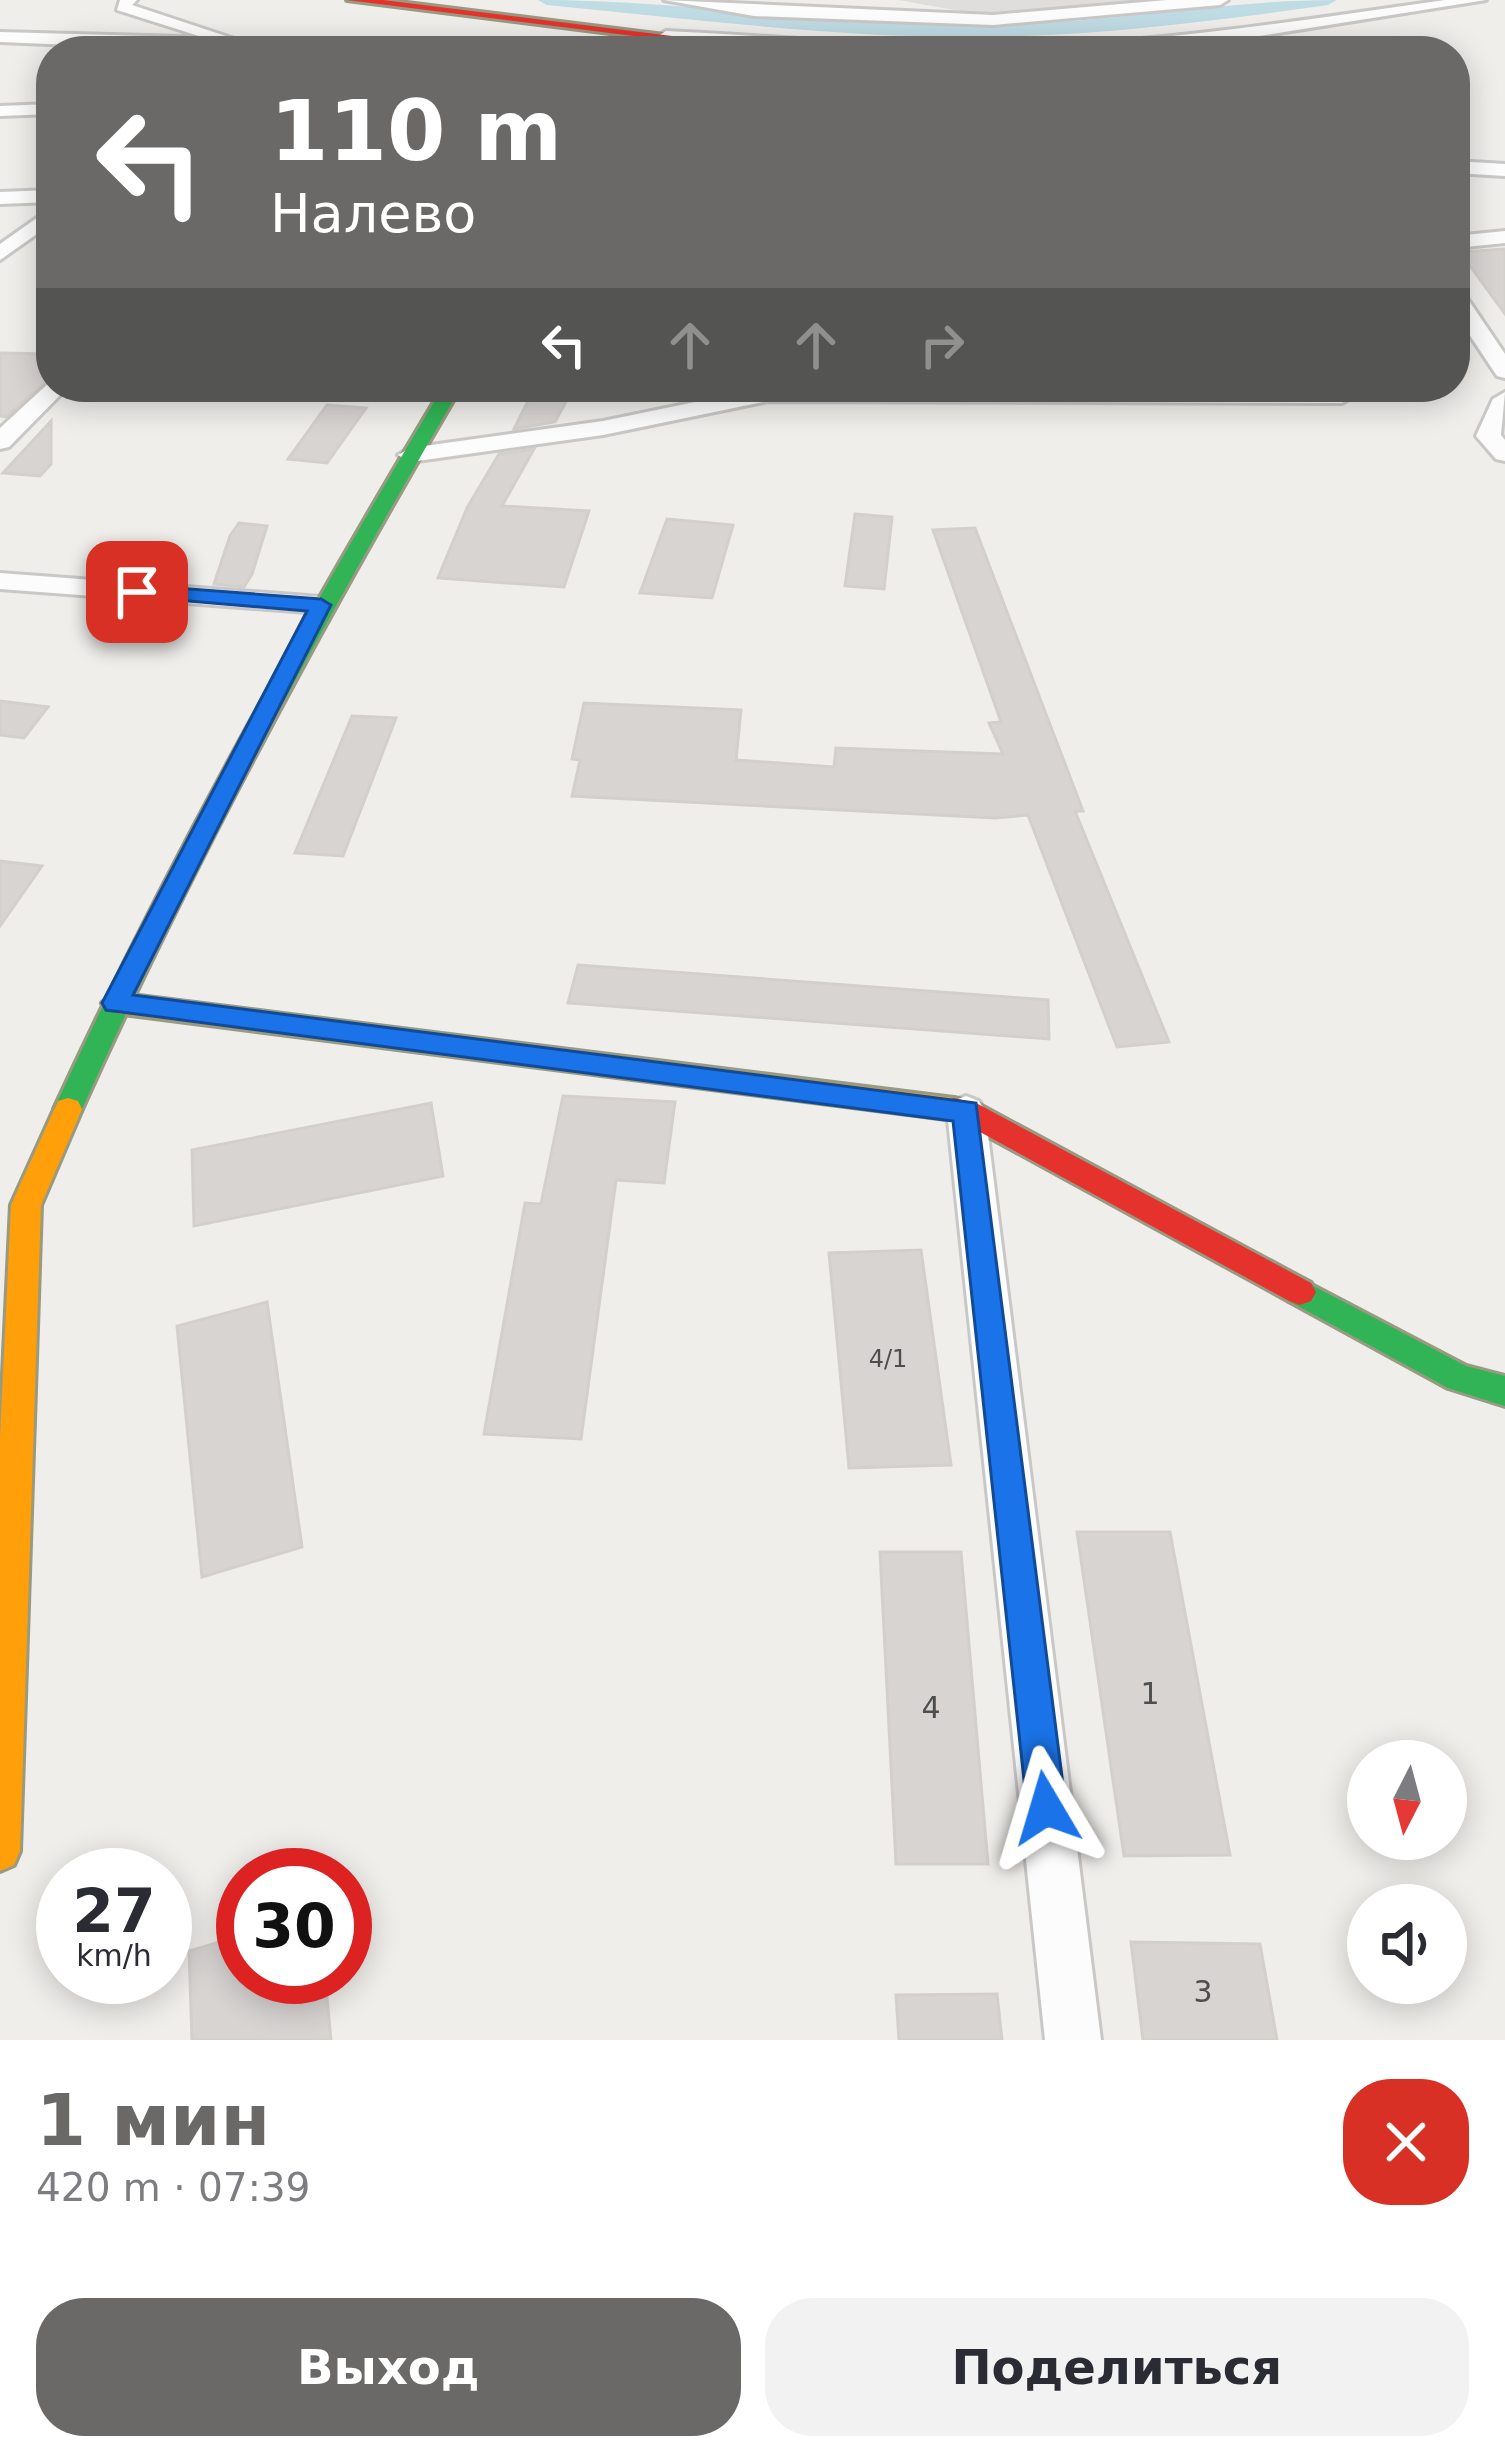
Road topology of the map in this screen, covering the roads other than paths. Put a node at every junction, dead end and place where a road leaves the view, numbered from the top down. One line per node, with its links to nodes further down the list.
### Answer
1 (129, 0): 6 (street)
2 (353, 0): 7 (main road)
3 (1220, 0): 5 (street)
4 (1478, 0): 9 (street)
5 (682, 2): 8 (main road)
6 (214, 36)
7 (632, 36)
8 (665, 36)
9 (1282, 36)
10 (0, 37): 11 (street)
11 (36, 38)
12 (36, 110): 13 (street)
13 (0, 111)
14 (1470, 152): 15 (street)
15 (1505, 153)
16 (1470, 168): 17 (street)
17 (1505, 170)
18 (1470, 173): 20 (street)
19 (36, 196): 21 (street)
20 (1505, 196)
21 (0, 197)
22 (36, 226): 25 (street)
23 (1505, 237): 24 (street)
24 (1470, 240)
25 (0, 254)
26 (1470, 319): 27 (street)
27 (1505, 371)
28 (1505, 399): 33 (street)
29 (41, 402): 32 (street)
30 (443, 402): 34 (main road)
31 (730, 402): 34 (street)
32 (0, 442)
33 (1505, 454)
34 (410, 455): 36 (main road)
35 (0, 581): 36 (street)
36 (321, 605): 37 (main road)
37 (115, 1003): 38 (main road); 39 (main road)
38 (966, 1111): 41 (main road); 43 (street)
39 (26, 1205): 40 (street); 42 (main road)
40 (0, 1250)
41 (1505, 1390)
42 (0, 1852)
43 (1073, 2040)

